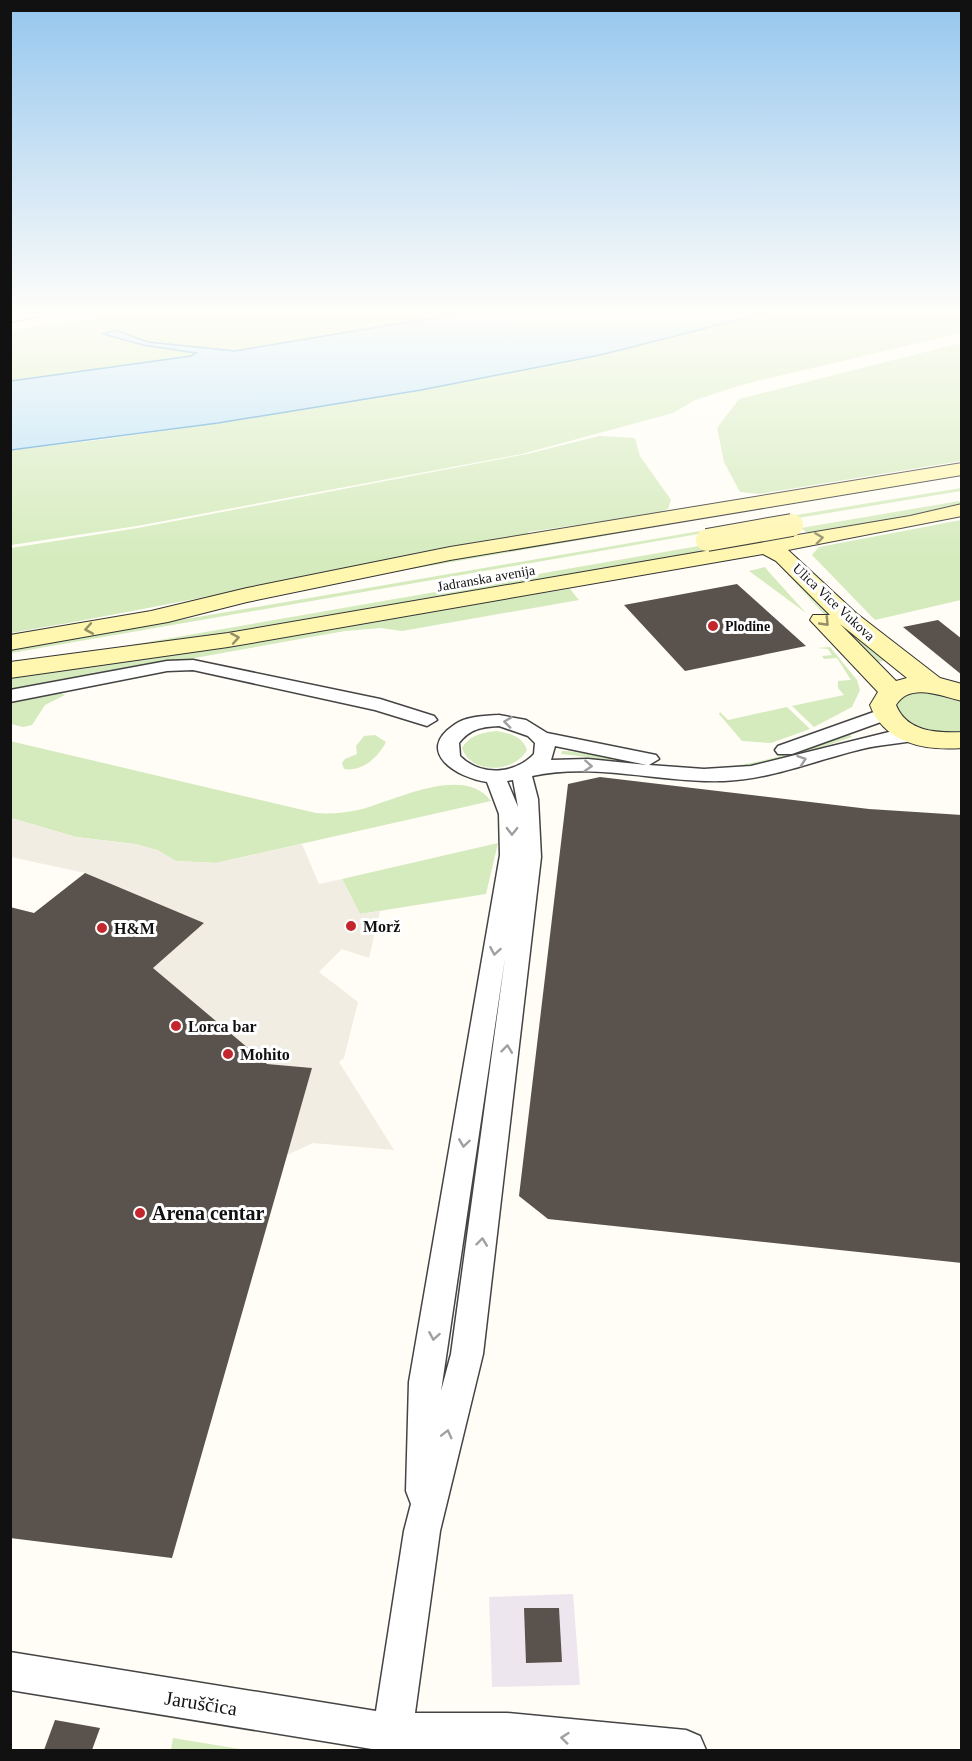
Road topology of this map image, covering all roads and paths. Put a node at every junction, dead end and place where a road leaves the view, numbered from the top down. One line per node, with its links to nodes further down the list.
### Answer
1 (962, 469): 4 (main road)
2 (962, 482): 6 (main road, Jadranska avenija)
3 (962, 496): 6 (main road, Jadranska avenija)
4 (721, 509): 8 (main road, Ulica Vice Vukova); 9 (main road)
5 (962, 510): 8 (main road, one-way to 5)
6 (785, 519): 7 (main road, Jadranska avenija, bridge)
7 (703, 534): 9 (main road, Jadranska avenija); 11 (main road, Jadranska avenija)
8 (761, 546): 12 (main road, one-way to 8); 13 (main road, Ulica Vice Vukova); 16 (main road, Ulica Vice Vukova, one-way to 16)
9 (147, 619): 10 (main road, Jadranska avenija, one-way to 10)
10 (10, 643)
11 (10, 660)
12 (10, 670)
13 (932, 685): 14 (main road); 16 (main road)
14 (962, 693)
15 (10, 696): 17 (street)
16 (889, 703): 19 (main road, Ulica Vice Vukova); 20 (street)
17 (427, 720): 18 (street); 22 (street)
18 (465, 727): 20 (street, one-way to 18); 22 (street)
19 (914, 735): 21 (main road); 23 (street, one-way to 19)
20 (543, 738): 23 (street)
21 (962, 740)
22 (450, 742): 23 (street)
23 (515, 773): 25 (street)
24 (10, 1671): 25 (street, Jaruščica)
25 (409, 1742): 26 (street, Jaruščica, one-way to 25)
26 (686, 1750)

